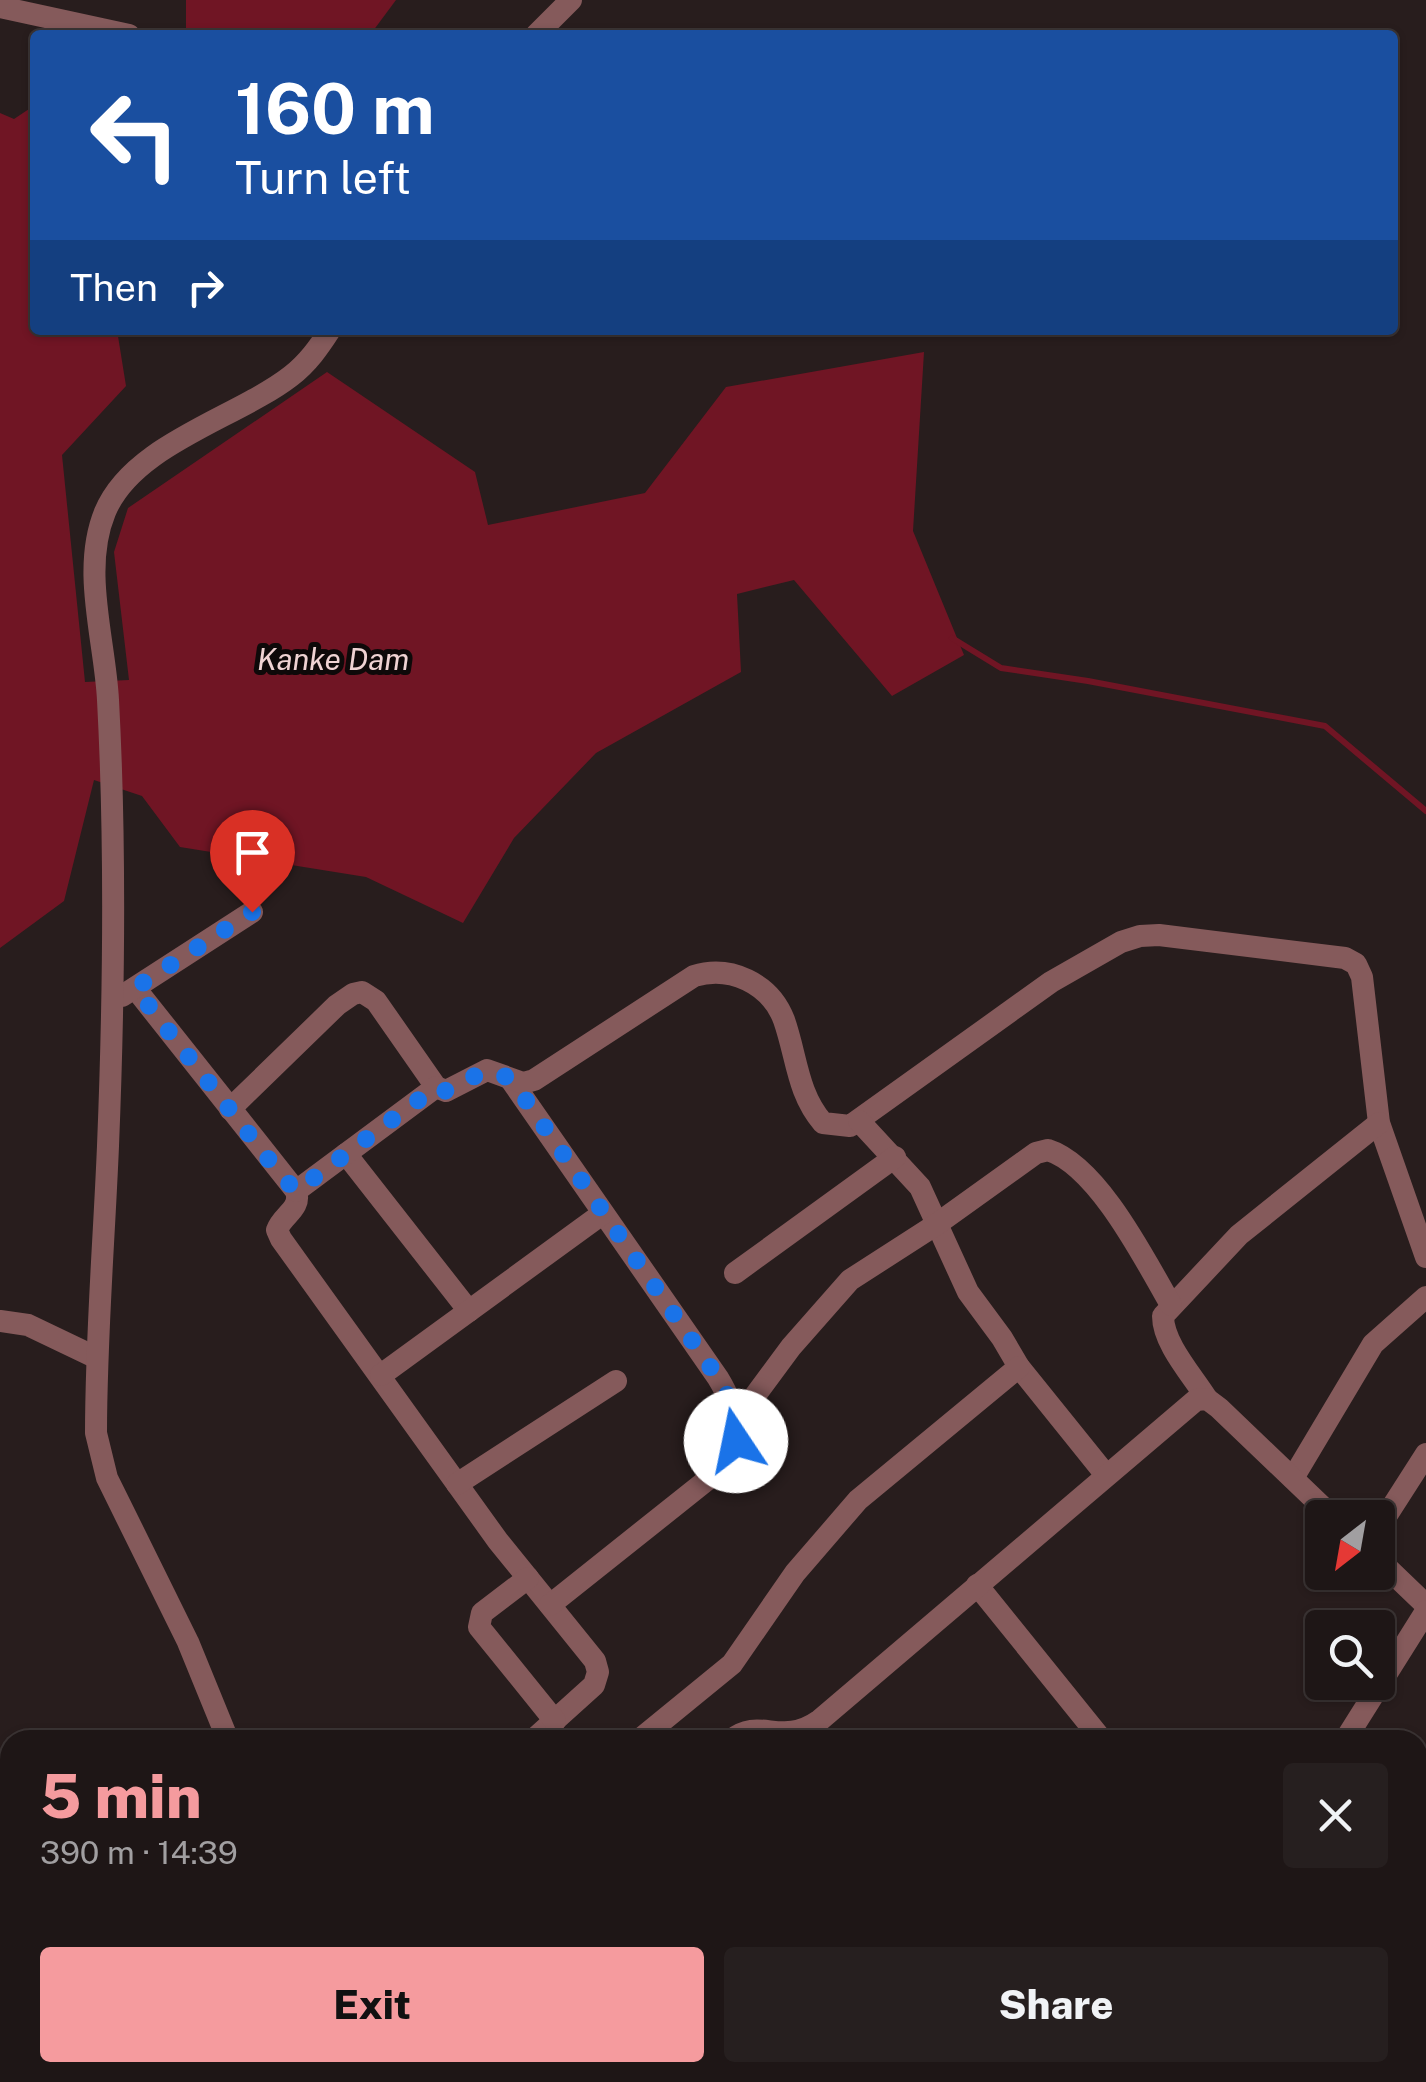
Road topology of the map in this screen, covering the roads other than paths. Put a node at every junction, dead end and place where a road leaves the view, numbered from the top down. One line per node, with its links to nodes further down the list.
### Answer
1 (571, 0): 4 (street)
2 (13, 6): 3 (street)
3 (109, 30)
4 (541, 30)
5 (327, 335): 8 (street)
6 (252, 912): 7 (street)
7 (135, 988): 8 (street); 11 (street)
8 (111, 1004): 25 (street)
9 (512, 1080): 10 (street); 12 (street); 17 (street)
10 (436, 1087): 11 (street); 14 (street)
11 (230, 1110): 16 (street)
12 (859, 1121): 13 (street); 15 (street)
13 (1379, 1124): 19 (street); 22 (street)
14 (346, 1154): 16 (street); 23 (street)
15 (895, 1157): 18 (street); 20 (street)
16 (296, 1191): 27 (street)
17 (602, 1214): 23 (street); 30 (street)
18 (938, 1224): 22 (street); 26 (street); 30 (street)
19 (1426, 1257)
20 (735, 1272)
21 (1426, 1297): 33 (street)
22 (1171, 1305): 29 (street)
23 (469, 1311): 27 (street)
24 (0, 1321): 25 (street)
25 (97, 1358): 43 (street)
26 (1019, 1367): 32 (street); 45 (street)
27 (381, 1375): 34 (street)
28 (616, 1381): 34 (street)
29 (1207, 1400): 32 (street); 33 (street)
30 (736, 1420): 40 (street)
31 (1426, 1454): 36 (street)
32 (1106, 1476): 39 (street)
33 (1292, 1478): 35 (street)
34 (457, 1484): 38 (street)
35 (1315, 1500)
36 (1395, 1502)
37 (1395, 1576): 41 (street)
38 (528, 1578): 40 (street); 42 (street)
39 (977, 1585): 46 (street); 47 (street)
40 (550, 1605): 42 (street)
41 (1426, 1608): 48 (street)
42 (555, 1721): 44 (street)
43 (224, 1730)
44 (545, 1730)
45 (651, 1730)
46 (804, 1730)
47 (1094, 1730)
48 (1350, 1730)

